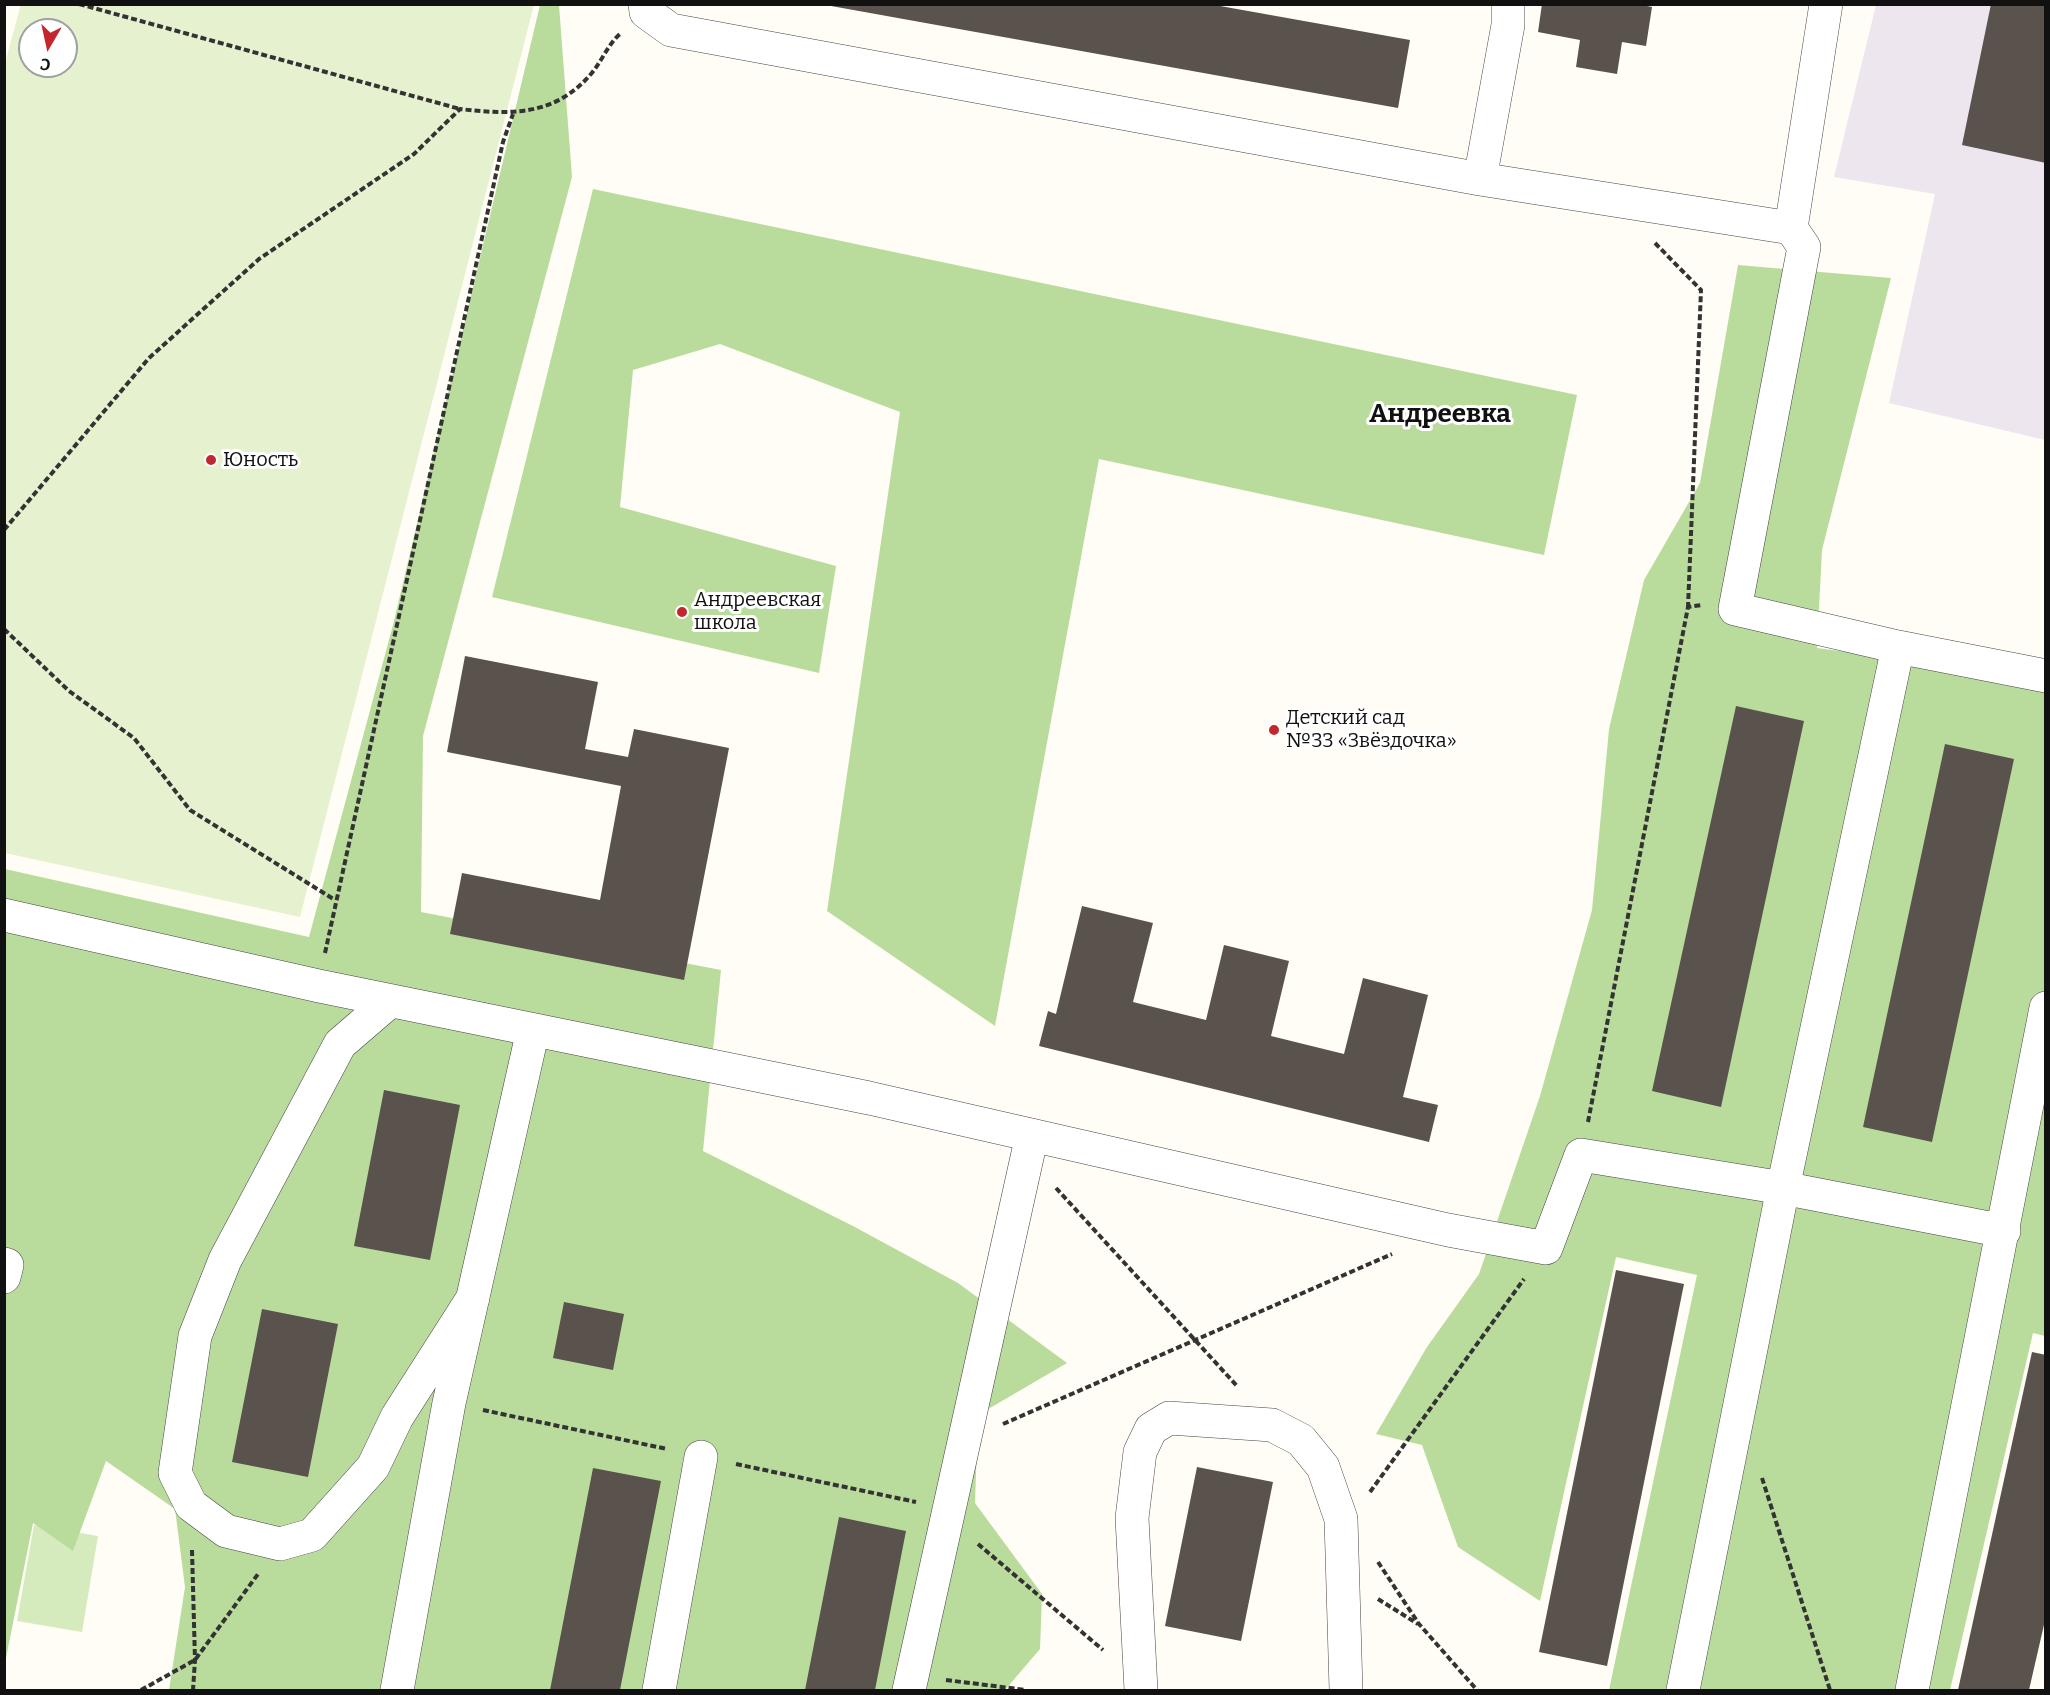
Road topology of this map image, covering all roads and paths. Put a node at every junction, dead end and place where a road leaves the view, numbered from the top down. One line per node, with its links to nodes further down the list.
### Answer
1 (80, 4): 5 (path)
2 (1509, 4): 7 (lane)
3 (1826, 4): 8 (lane)
4 (646, 8): 6 (path); 7 (lane)
5 (460, 109): 6 (path); 10 (path)
6 (513, 114): 16 (path)
7 (1480, 179): 8 (lane)
8 (1791, 228): 12 (lane)
9 (1652, 240): 11 (path)
10 (4, 530)
11 (1688, 607): 12 (path); 23 (path)
12 (1735, 609): 14 (lane)
13 (4, 629): 16 (path)
14 (1898, 647): 15 (lane); 24 (lane)
15 (2046, 676)
16 (335, 900): 18 (path)
17 (4, 915): 18 (lane)
18 (319, 986): 19 (lane)
19 (390, 1001): 21 (lane); 37 (lane)
20 (2046, 1008): 25 (lane)
21 (533, 1030): 22 (lane); 30 (lane)
22 (1030, 1146): 26 (lane); 31 (path); 34 (lane)
23 (1581, 1155): 24 (lane); 26 (lane)
24 (1783, 1188): 25 (lane); 54 (lane)
25 (2004, 1231): 56 (lane)
26 (1546, 1248): 39 (path)
27 (1395, 1253): 31 (path)
28 (4, 1264): 29 (lane)
29 (4, 1277)
30 (473, 1298): 32 (lane); 40 (lane)
31 (1194, 1340): 33 (path); 34 (path)
32 (449, 1403): 35 (path); 49 (lane)
33 (1272, 1425): 39 (lane); 46 (lane)
34 (964, 1442): 38 (lane)
35 (701, 1457): 38 (path); 50 (lane)
36 (1759, 1467): 55 (path)
37 (191, 1505): 40 (lane); 44 (path)
38 (949, 1509): 45 (lane); 46 (path)
39 (1341, 1519): 42 (lane)
40 (280, 1544): 44 (path)
41 (1376, 1558): 43 (path)
42 (1343, 1588): 43 (path); 52 (lane)
43 (1419, 1624): 53 (path)
44 (195, 1660): 47 (path); 48 (path)
45 (910, 1683): 51 (path)
46 (1141, 1686)
47 (141, 1690)
48 (193, 1690)
49 (397, 1690)
50 (659, 1690)
51 (1026, 1690)
52 (1346, 1690)
53 (1477, 1690)
54 (1683, 1690)
55 (1830, 1690)
56 (1912, 1690)

